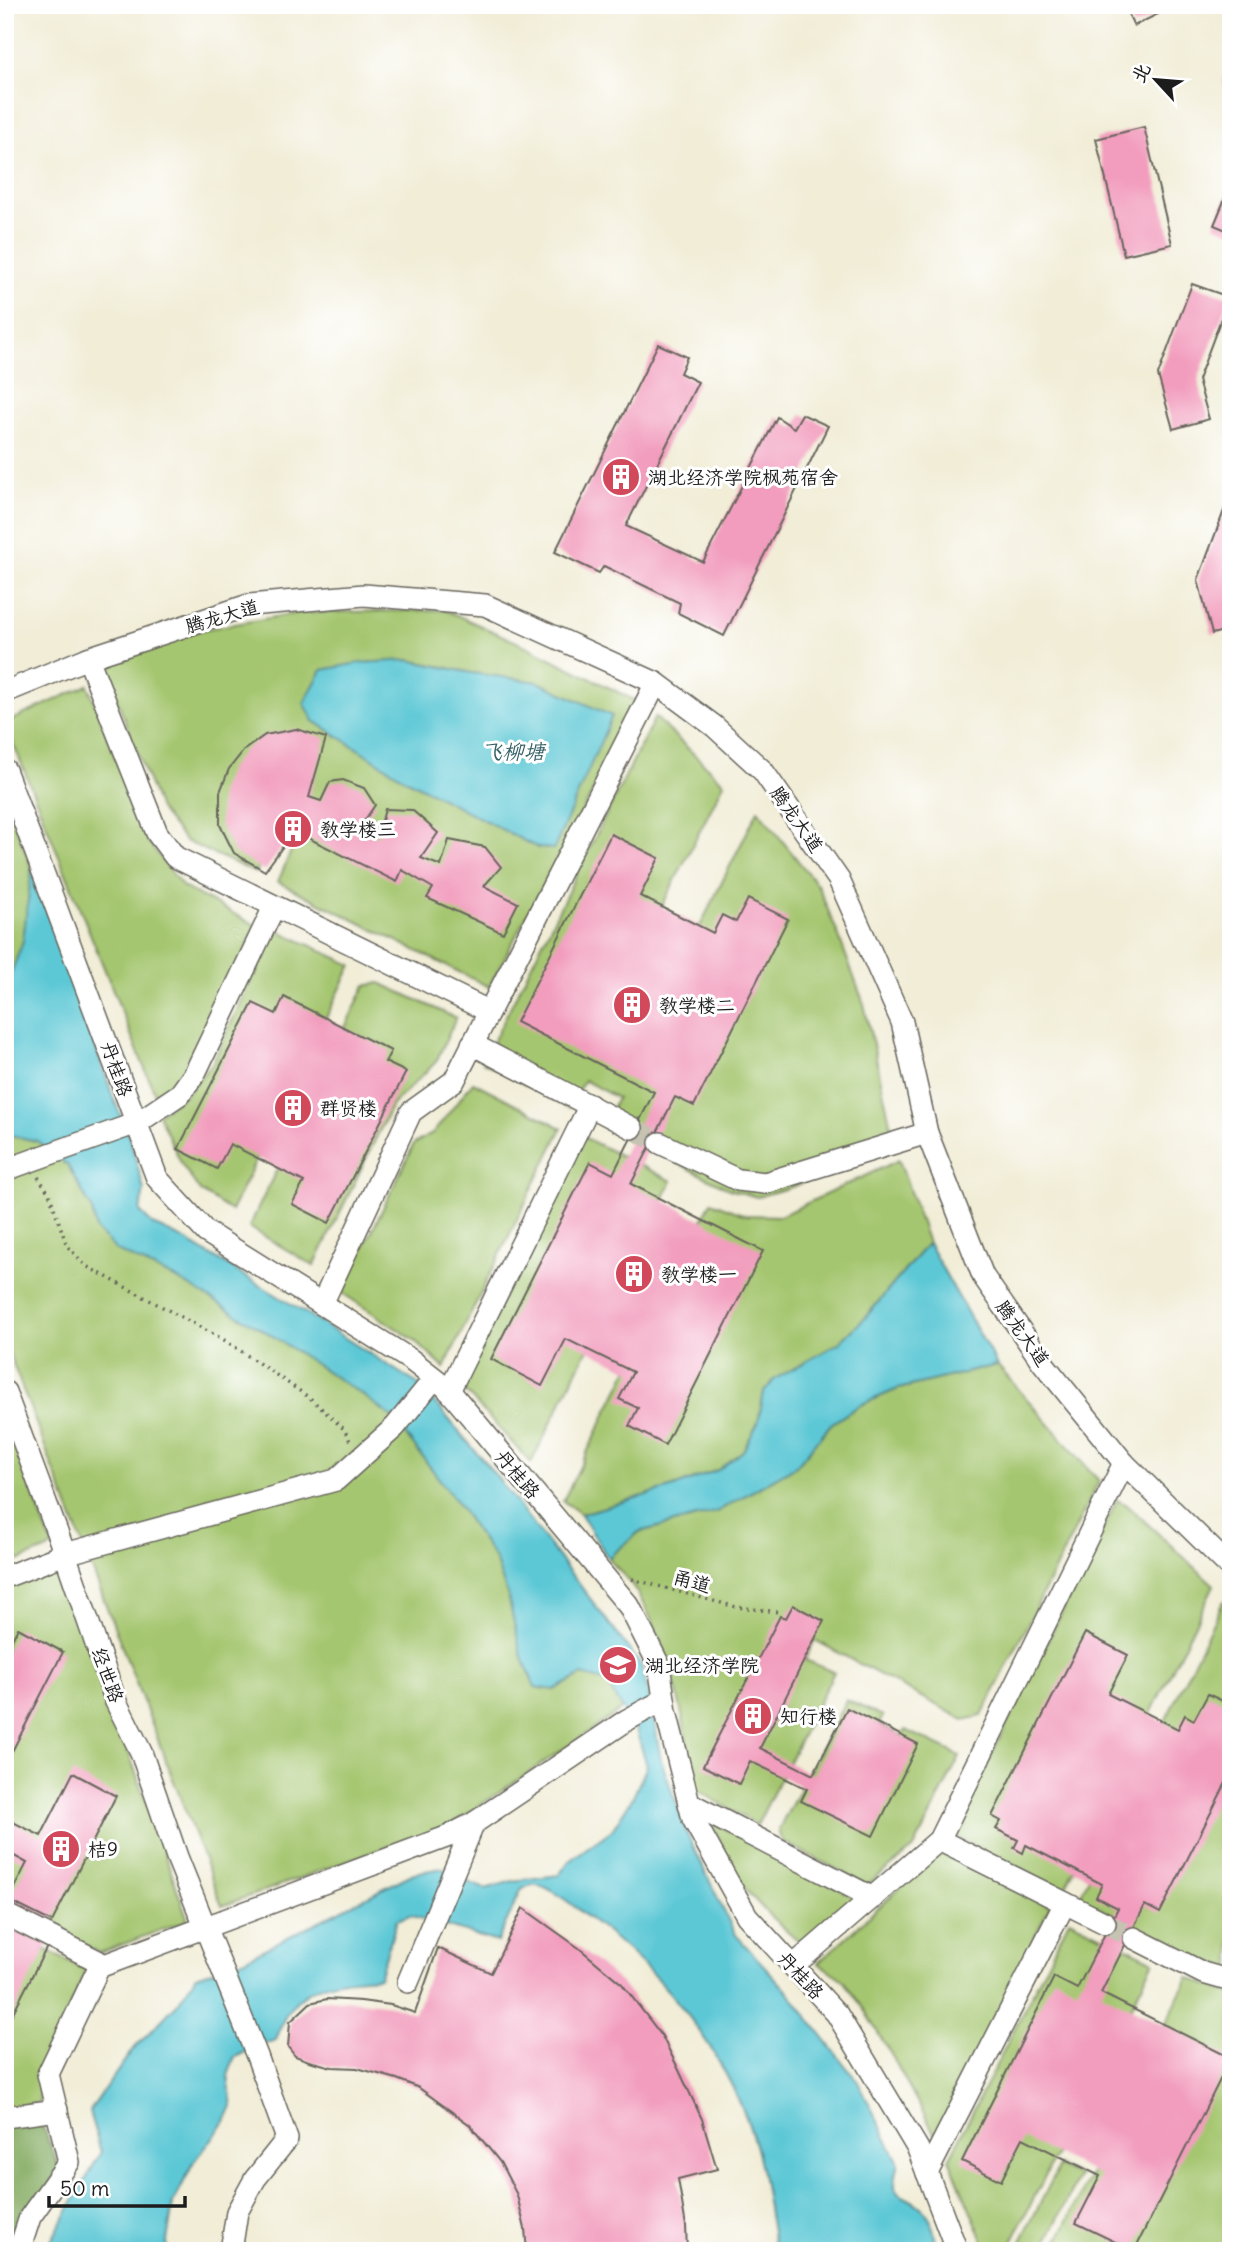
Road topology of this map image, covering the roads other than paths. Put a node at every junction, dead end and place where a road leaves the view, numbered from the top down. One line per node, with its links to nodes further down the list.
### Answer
1 (88, 658): 2 (street, 腾龙大道); 3 (street, 腾龙大道); 5 (street)
2 (656, 683): 6 (street); 11 (street, 腾龙大道)
3 (5, 692)
4 (5, 770): 9 (street, 丹桂路)
5 (274, 907): 6 (street); 9 (street)
6 (488, 1011): 7 (street)
7 (472, 1044): 8 (street); 14 (street)
8 (590, 1105): 10 (street); 15 (street)
9 (133, 1125): 13 (street); 14 (street, 丹桂路)
10 (632, 1128)
11 (927, 1133): 12 (street); 17 (street, 腾龙大道)
12 (660, 1143)
13 (15, 1166)
14 (322, 1304): 15 (street, 丹桂路)
15 (437, 1385): 18 (street); 21 (street, 丹桂路)
16 (5, 1392): 18 (street, 经世路)
17 (1124, 1463): 19 (street, 腾龙大道); 24 (street)
18 (65, 1554): 20 (street); 29 (street, 经世路)
19 (1231, 1568)
20 (5, 1577)
21 (662, 1701): 22 (street, 丹桂路); 23 (street)
22 (689, 1803): 25 (street); 31 (street, 丹桂路)
23 (474, 1823): 29 (street); 34 (street)
24 (939, 1840): 25 (street); 26 (street)
25 (873, 1898): 31 (street)
26 (1065, 1903): 28 (street); 37 (street)
27 (5, 1914): 32 (street)
28 (1105, 1923)
29 (205, 1927): 32 (street); 39 (street, 经世路)
30 (1134, 1938): 33 (street)
31 (793, 1966): 37 (street, 丹桂路)
32 (99, 1967): 35 (street)
33 (1231, 1981)
34 (408, 1982)
35 (57, 2110): 36 (street); 38 (street)
36 (5, 2117)
37 (927, 2173): 40 (street, 丹桂路)
38 (19, 2251)
39 (231, 2251)
40 (957, 2251)

